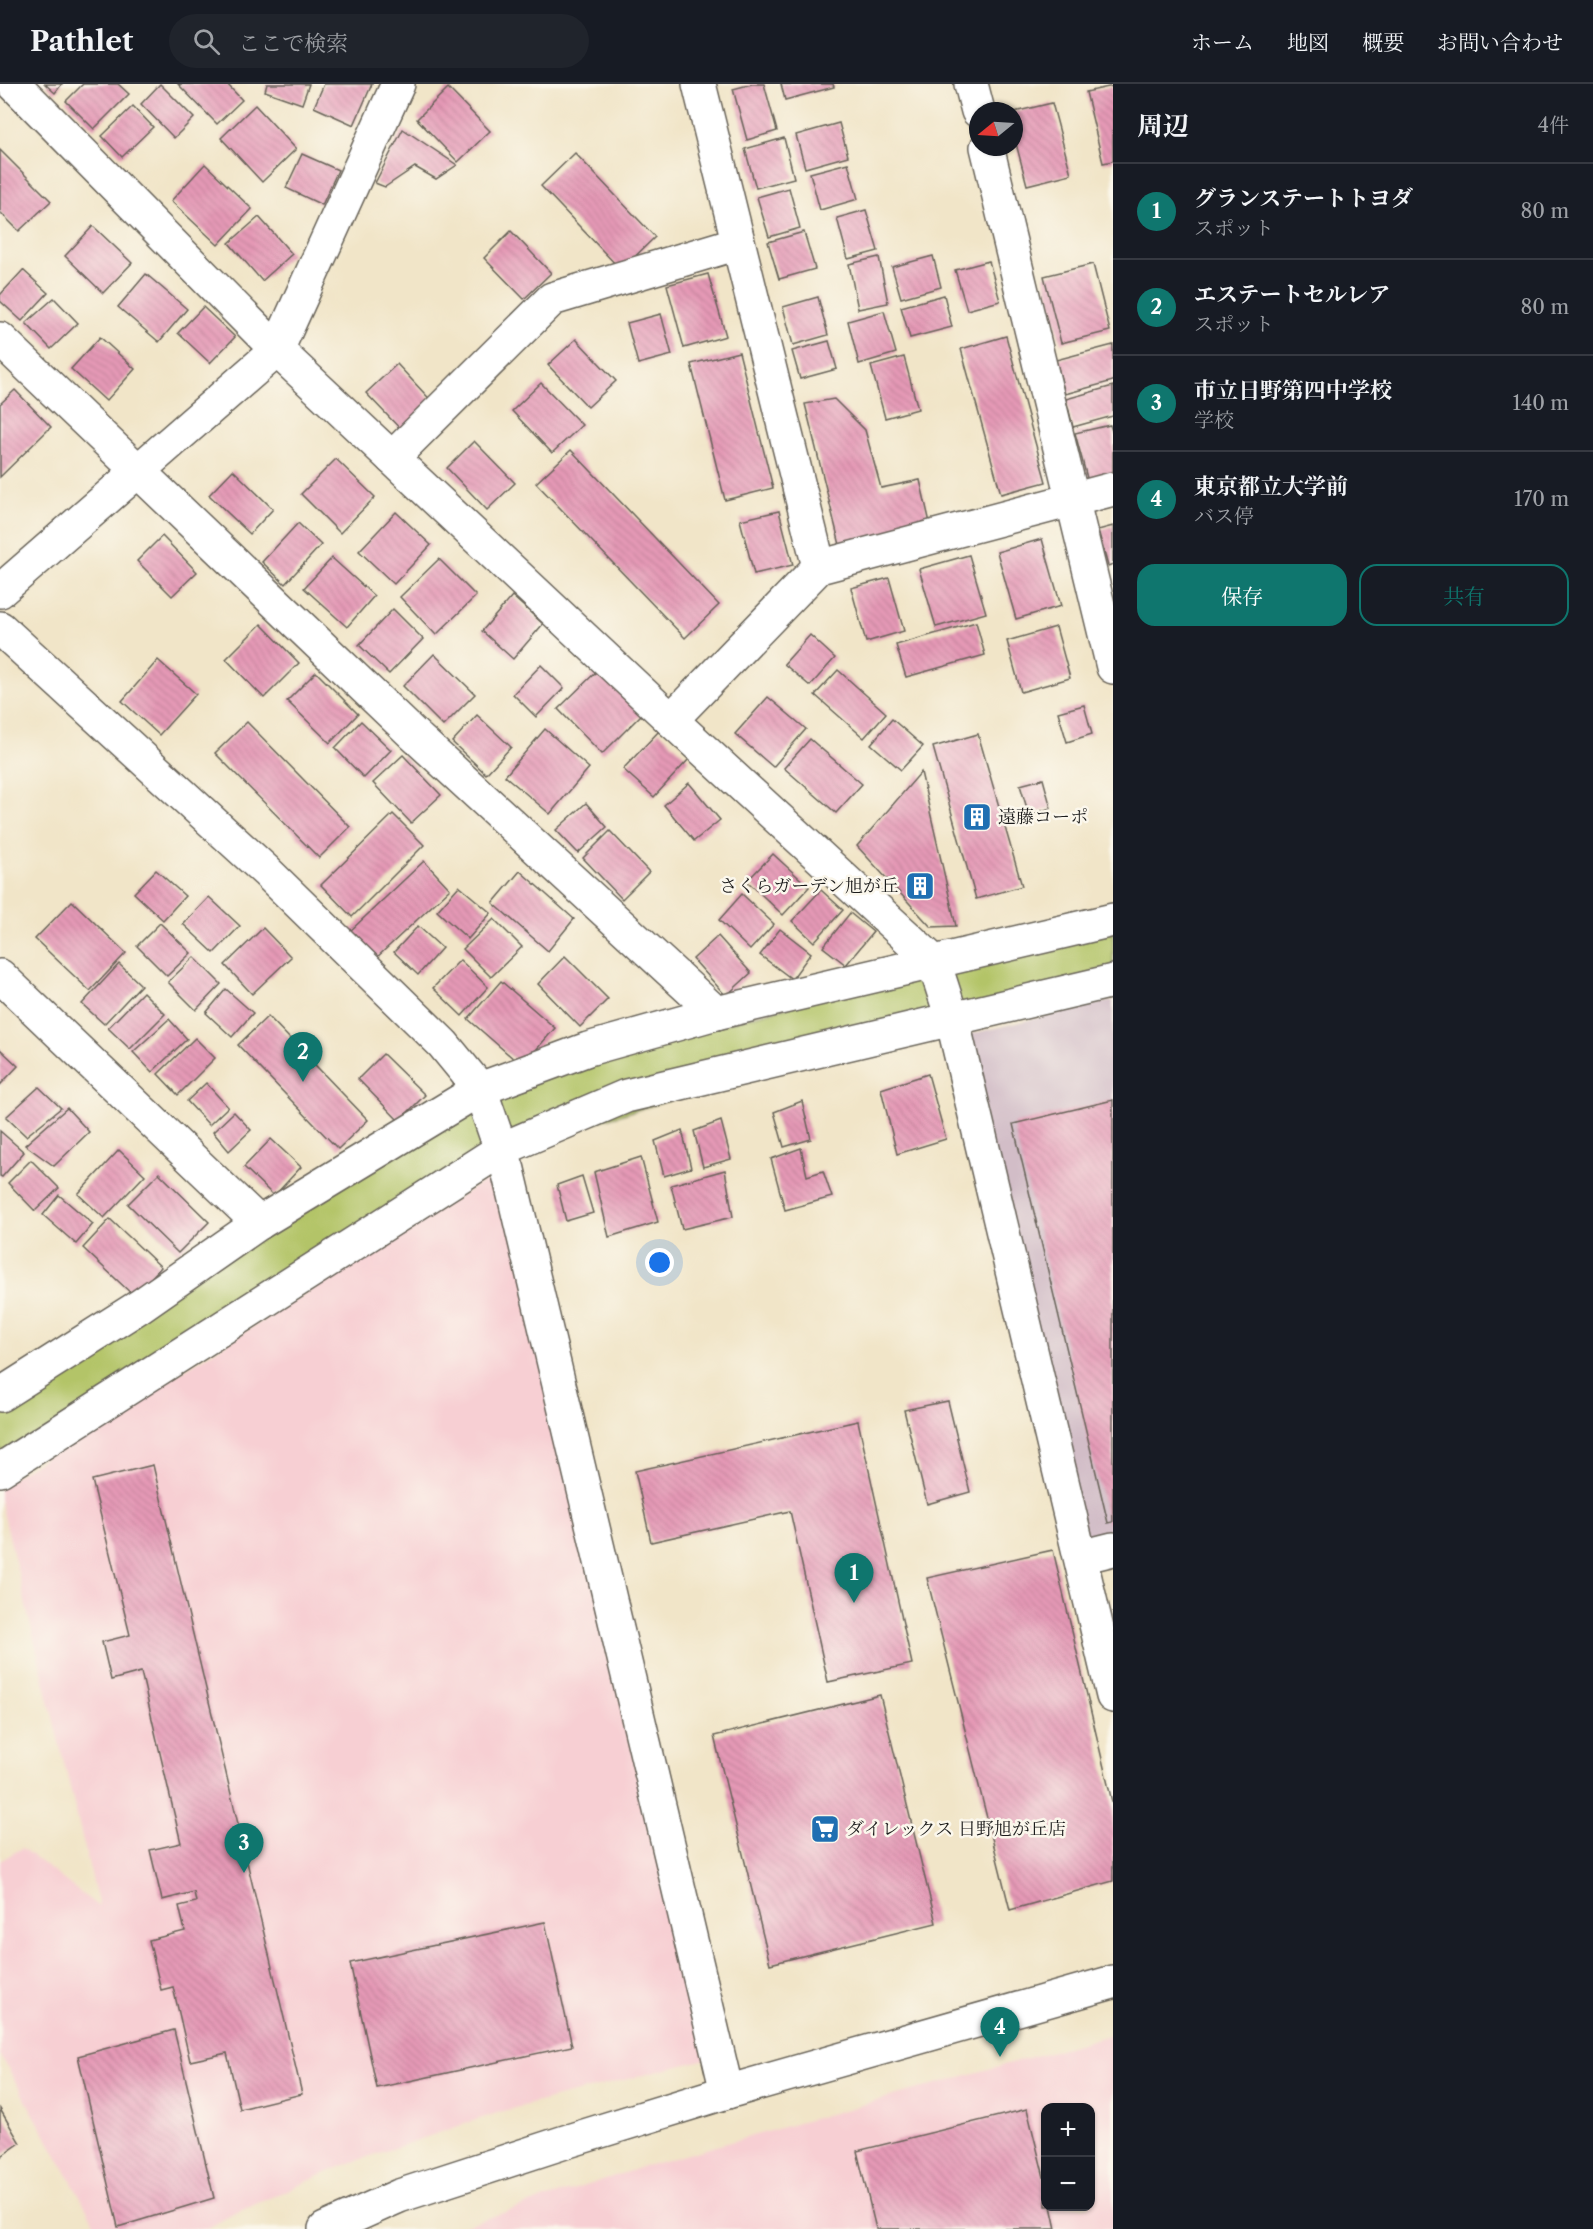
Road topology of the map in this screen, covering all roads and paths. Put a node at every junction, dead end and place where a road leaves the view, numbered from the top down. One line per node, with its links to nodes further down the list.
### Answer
1 (15, 84): 9 (street)
2 (398, 84): 9 (street)
3 (699, 84): 7 (street)
4 (972, 84): 5 (street)
5 (976, 102)
6 (989, 156): 13 (street)
7 (738, 243): 10 (street); 14 (street)
8 (0, 339): 11 (street)
9 (277, 350): 10 (street); 11 (street)
10 (392, 458): 18 (street)
11 (139, 472): 15 (street); 23 (street)
12 (1113, 489): 13 (street)
13 (1071, 499): 14 (street); 17 (street)
14 (819, 567): 18 (street)
15 (0, 591)
16 (0, 628): 25 (street)
17 (1113, 667)
18 (671, 720): 20 (street)
19 (1113, 920): 20 (street)
20 (934, 962): 23 (street); 24 (street)
21 (0, 976): 27 (street)
22 (1113, 981): 24 (street)
23 (716, 1013): 25 (street)
24 (952, 1018): 26 (street); 31 (street)
25 (480, 1089): 26 (street); 27 (street)
26 (502, 1149): 29 (street); 34 (street)
27 (259, 1223): 28 (street)
28 (0, 1395)
29 (0, 1470)
30 (1113, 1549): 31 (street)
31 (1081, 1557): 32 (street)
32 (1113, 1696)
33 (1113, 1982): 34 (street)
34 (727, 2092): 35 (street)
35 (325, 2229)

